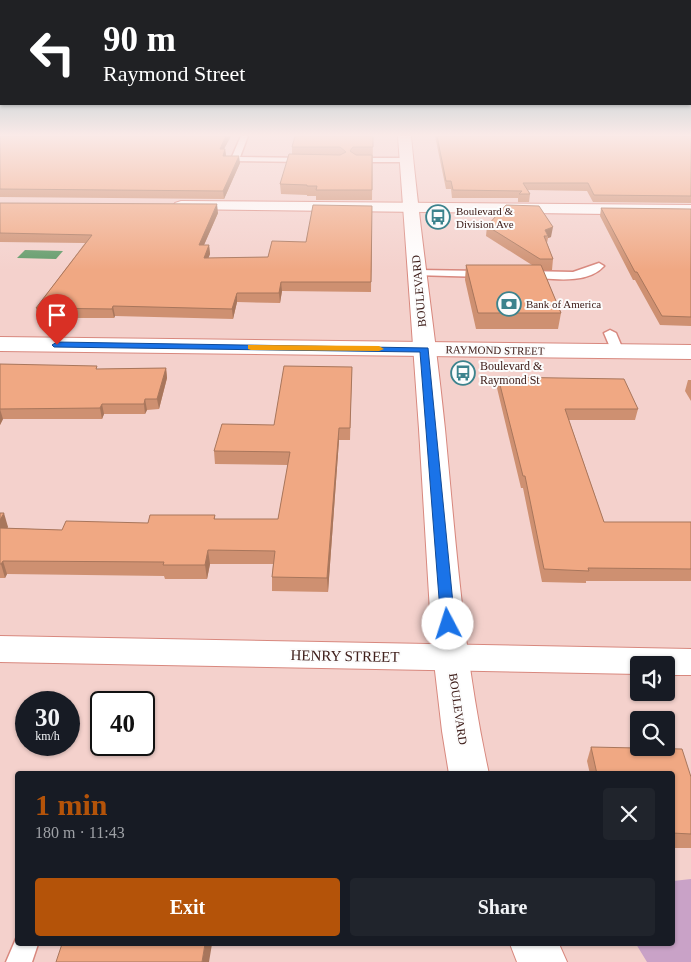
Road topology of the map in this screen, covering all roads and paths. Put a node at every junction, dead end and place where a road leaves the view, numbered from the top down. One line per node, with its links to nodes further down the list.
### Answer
1 (408, 181): 3 (street, BOULEVARD)
2 (167, 206): 3 (street)
3 (410, 207): 4 (street); 6 (street, BOULEVARD)
4 (691, 210)
5 (599, 266): 8 (lane)
6 (418, 273): 7 (lane); 10 (street, BOULEVARD)
7 (491, 274)
8 (516, 274)
9 (0, 344): 10 (street, RAYMOND STREET)
10 (425, 350): 11 (street, RAYMOND STREET); 13 (street, BOULEVARD)
11 (691, 352)
12 (0, 649): 13 (street, HENRY STREET)
13 (450, 658): 14 (street, HENRY STREET); 15 (street, BOULEVARD)
14 (691, 662)
15 (468, 771)
16 (23, 946): 18 (lane)
17 (534, 946): 19 (street)
18 (19, 962)
19 (543, 962)

